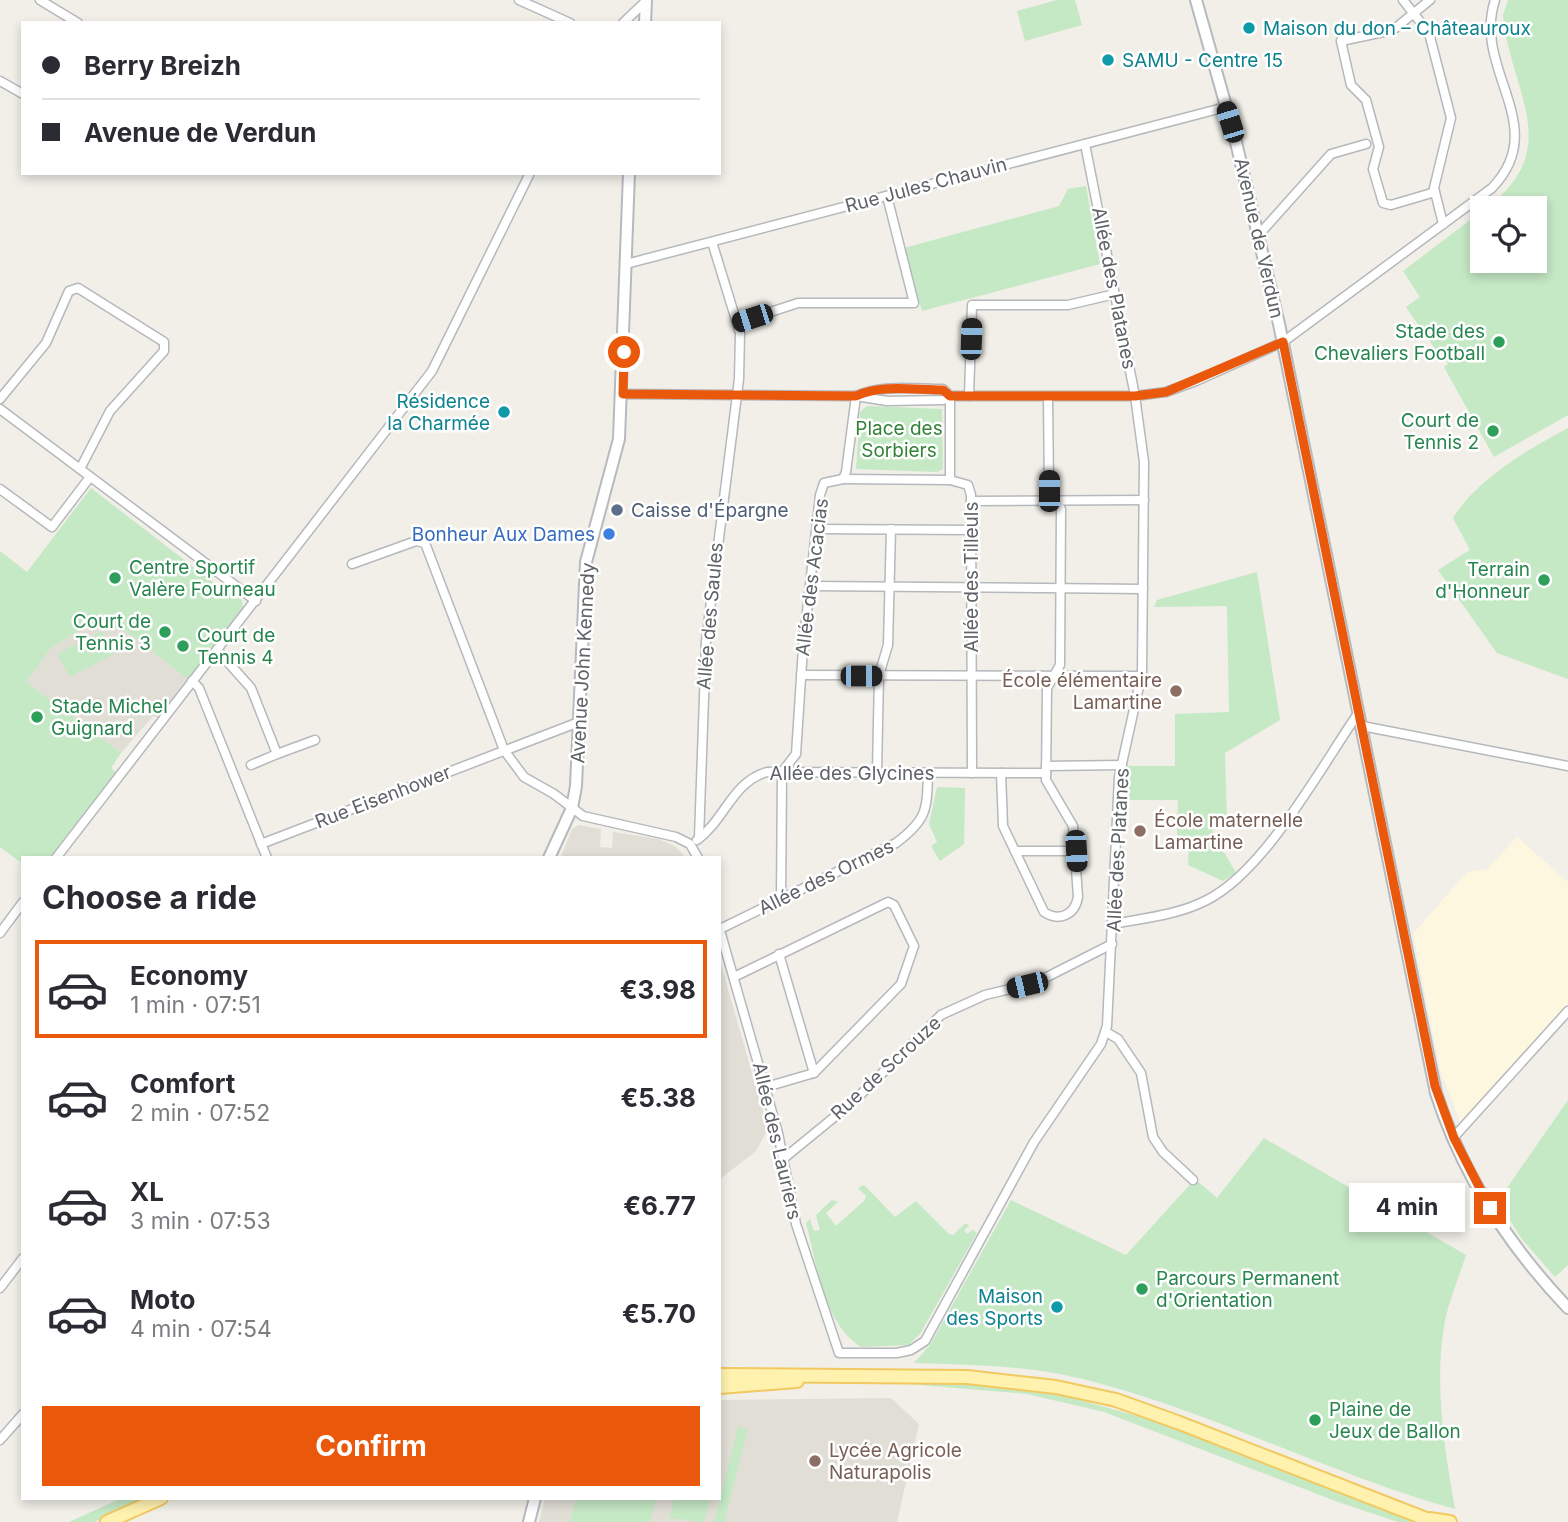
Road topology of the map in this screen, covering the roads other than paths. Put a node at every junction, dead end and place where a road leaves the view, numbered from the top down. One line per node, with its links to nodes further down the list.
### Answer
1 (40, 0): 9 (street)
2 (519, 0): 10 (street)
3 (1196, 0): 15 (main road, Avenue de Verdun)
4 (1403, 0): 8 (street)
5 (1430, 0): 8 (street)
6 (1495, 0): 22 (street)
7 (646, 1): 11 (street); 12 (main road)
8 (1413, 13): 20 (street); 20 (street)
9 (75, 21)
10 (566, 21)
11 (625, 21)
12 (645, 21)
13 (0, 81): 14 (street)
14 (21, 93)
15 (1226, 107): 16 (street, Rue Jules Chauvin); 23 (main road, Avenue de Verdun)
16 (1085, 144): 21 (street, Rue Jules Chauvin); 26 (street, Allée des Platanes)
17 (1366, 144): 23 (street)
18 (529, 175): 55 (street)
19 (629, 175): 25 (main road, Avenue John Kennedy)
20 (1435, 192): 22 (street)
21 (887, 196): 24 (street, Rue Jules Chauvin); 27 (street)
22 (1443, 224): 28 (street)
23 (1257, 232): 28 (main road, Avenue de Verdun)
24 (712, 242): 25 (street, Rue Jules Chauvin); 27 (street, Allée des Saules)
25 (626, 264): 29 (main road, Avenue John Kennedy)
26 (1115, 294): 33 (street); 34 (street, Allée des Platanes)
27 (737, 323): 30 (street, Allée des Saules)
28 (1283, 342): 34 (street); 63 (main road, Avenue de Verdun)
29 (623, 394): 30 (street); 64 (main road, Avenue John Kennedy)
30 (738, 395): 31 (street); 79 (street, Allée des Saules)
31 (856, 396): 32 (street); 40 (street, Allée des Acacias)
32 (950, 396): 33 (street); 41 (street, Allée des Tilleuls)
33 (969, 396): 35 (street)
34 (1135, 396): 35 (street); 43 (street, Allée des Platanes)
35 (1048, 397): 45 (street)
36 (0, 399): 38 (street)
37 (0, 409): 38 (street)
38 (80, 469): 39 (street)
39 (90, 477): 42 (street); 55 (street)
40 (843, 480): 41 (street); 46 (street, Allée des Acacias)
41 (950, 480): 44 (street, Allée des Tilleuls)
42 (0, 489)
43 (1144, 500): 45 (street); 54 (street, Allée des Platanes)
44 (971, 501): 45 (street); 48 (street, Allée des Tilleuls)
45 (1056, 501): 53 (street)
46 (817, 529): 47 (street); 50 (street, Allée des Acacias)
47 (891, 530): 48 (street); 51 (street)
48 (971, 530): 52 (street, Allée des Tilleuls)
49 (352, 564): 67 (street)
50 (810, 586): 51 (street); 57 (street, Allée des Acacias)
51 (889, 586): 52 (street); 58 (street)
52 (972, 587): 53 (street); 59 (street, Allée des Tilleuls)
53 (1061, 588): 54 (street); 61 (street)
54 (1143, 589): 60 (street, Allée des Platanes)
55 (256, 601): 56 (street)
56 (217, 650): 62 (street); 68 (street)
57 (801, 675): 58 (street); 73 (street, Allée des Acacias)
58 (879, 676): 59 (street); 74 (street)
59 (972, 676): 61 (street); 76 (street, Allée des Tilleuls)
60 (1141, 676): 61 (street); 70 (street, Allée des Platanes)
61 (1052, 677): 72 (street)
62 (192, 681): 80 (street); 84 (street)
63 (1359, 712): 65 (main road, Avenue de Verdun); 90 (street)
64 (579, 722): 67 (street, Rue Eisenhower); 78 (main road, Avenue John Kennedy)
65 (1362, 726): 71 (street); 101 (main road, Avenue de Verdun)
66 (315, 740): 68 (street)
67 (504, 750): 78 (street); 80 (street, Rue Eisenhower)
68 (277, 754): 69 (street)
69 (251, 765)
70 (1122, 765): 72 (street, Allée des Glycines); 90 (street, Allée des Platanes)
71 (1568, 765)
72 (1046, 770): 77 (street, Allée des Glycines); 83 (street)
73 (782, 772): 74 (street, Allée des Glycines); 79 (street, Allée des Glycines); 88 (street)
74 (877, 772): 75 (street, Allée des Glycines)
75 (928, 773): 76 (street, Allée des Glycines); 88 (street, Allée des Ormes)
76 (972, 773): 77 (street, Allée des Glycines)
77 (1001, 773): 82 (street)
78 (572, 808): 81 (street); 86 (main road, Avenue John Kennedy)
79 (699, 838): 81 (street, Allée des Glycines)
80 (261, 844): 85 (street)
81 (690, 844): 87 (street)
82 (1015, 851): 83 (street); 83 (street)
83 (1076, 851)
84 (58, 856)
85 (266, 856)
86 (551, 856)
87 (697, 856)
88 (781, 900): 91 (street, Allée des Ormes)
89 (21, 905): 93 (street)
90 (1113, 924): 94 (street, Allée des Platanes)
91 (721, 928)
92 (721, 932): 96 (street, Allée des Lauriers)
93 (0, 933)
94 (1112, 944): 98 (street, Allée des Platanes); 102 (street, Rue de Scrouze)
95 (779, 954): 96 (street); 99 (street); 99 (street)
96 (734, 977): 100 (street, Allée des Lauriers)
97 (1568, 1011): 101 (street)
98 (1106, 1032): 103 (street); 107 (street, Allée des Platanes)
99 (814, 1073): 100 (street)
100 (766, 1087): 102 (street, Allée des Lauriers)
101 (1454, 1138): 106 (main road, Avenue de Verdun)
102 (783, 1159): 107 (street, Allée des Lauriers)
103 (1193, 1180)
104 (21, 1261): 105 (street)
105 (0, 1288)
106 (1568, 1308)
107 (839, 1353)
108 (721, 1375): 109 (main road)
109 (846, 1376): 110 (main road); 115 (main road)
110 (721, 1387)
111 (21, 1416): 112 (street)
112 (0, 1440)
113 (156, 1500): 116 (main road)
114 (534, 1500): 117 (main road)
115 (1432, 1520): 118 (main road)
116 (107, 1522)
117 (529, 1522)
118 (1450, 1522)

